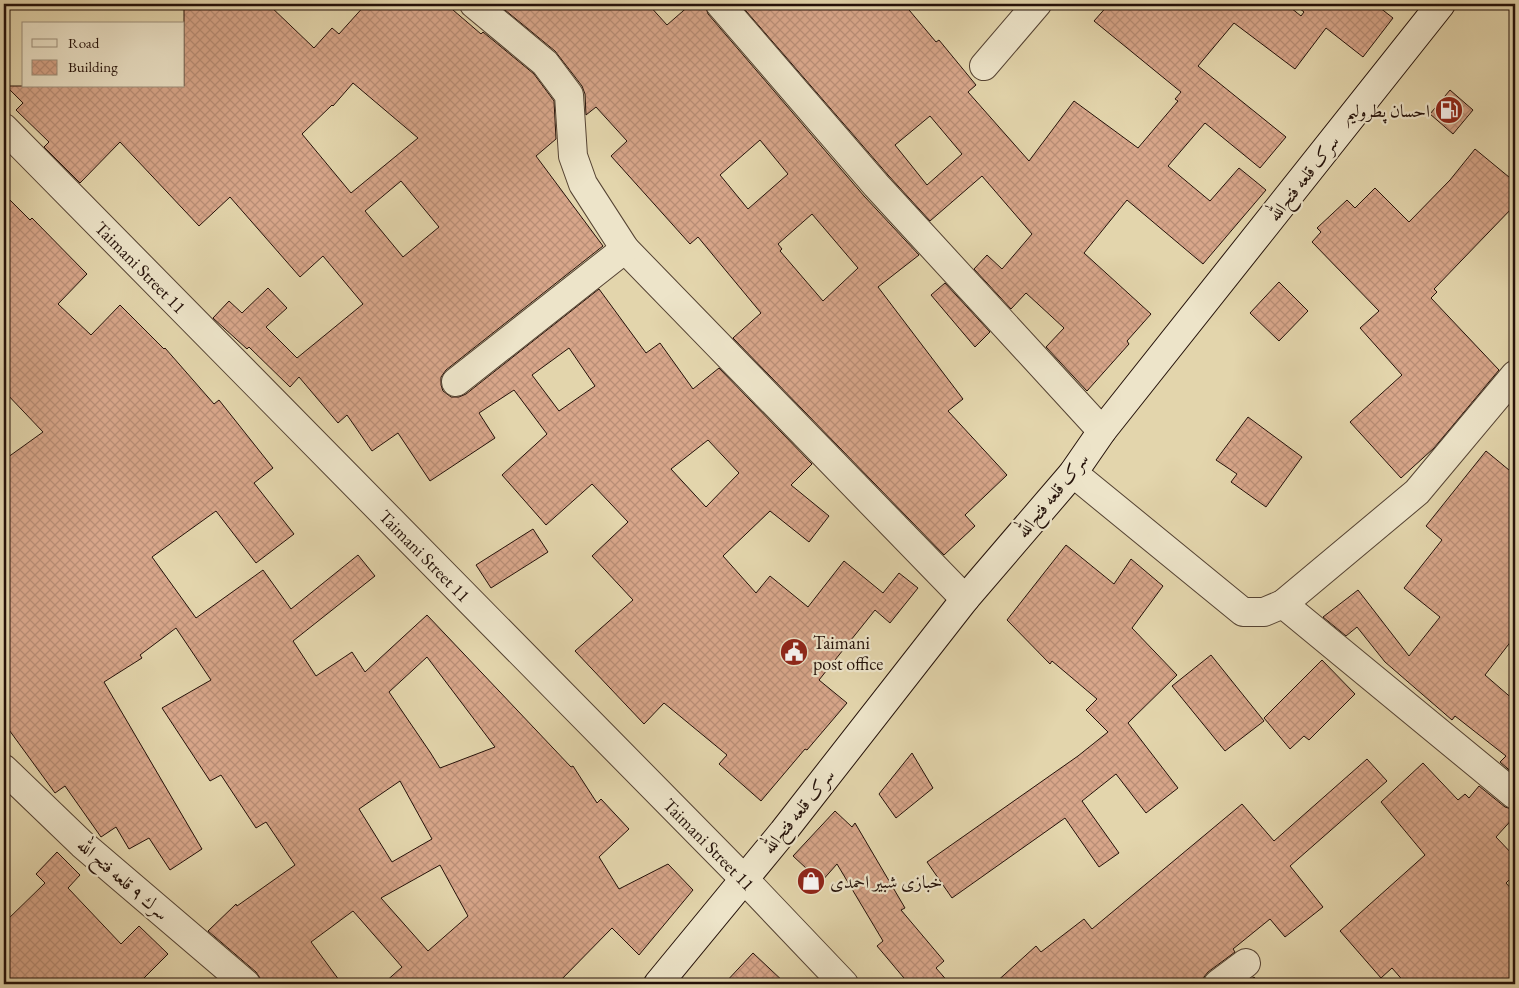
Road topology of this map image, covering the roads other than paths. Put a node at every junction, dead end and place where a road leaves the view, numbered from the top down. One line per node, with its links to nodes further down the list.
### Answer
1 (474, 4): 7 (street)
2 (720, 4): 10 (street)
3 (1037, 4): 5 (street)
4 (1441, 4): 10 (street, سرک قلعه فتح‌الله)
5 (984, 66)
6 (4, 128): 16 (street, Taimani Street 11)
7 (625, 249): 9 (street); 12 (street)
8 (1515, 375): 13 (street)
9 (456, 382)
10 (1102, 430): 11 (street, سرک قلعه فتح‌الله)
11 (1073, 472): 12 (street, سرک قلعه فتح‌الله); 13 (street)
12 (965, 599): 16 (street, سرک قلعه فتح‌الله)
13 (1284, 604): 15 (street)
14 (4, 769): 18 (street, سرك ٩ قلعه فتح الله)
15 (1515, 795)
16 (744, 879): 19 (street, سرک قلعه فتح‌الله); 20 (street, Taimani Street 11)
17 (1246, 962): 21 (street)
18 (246, 984)
19 (658, 984)
20 (844, 984)
21 (1218, 984)

